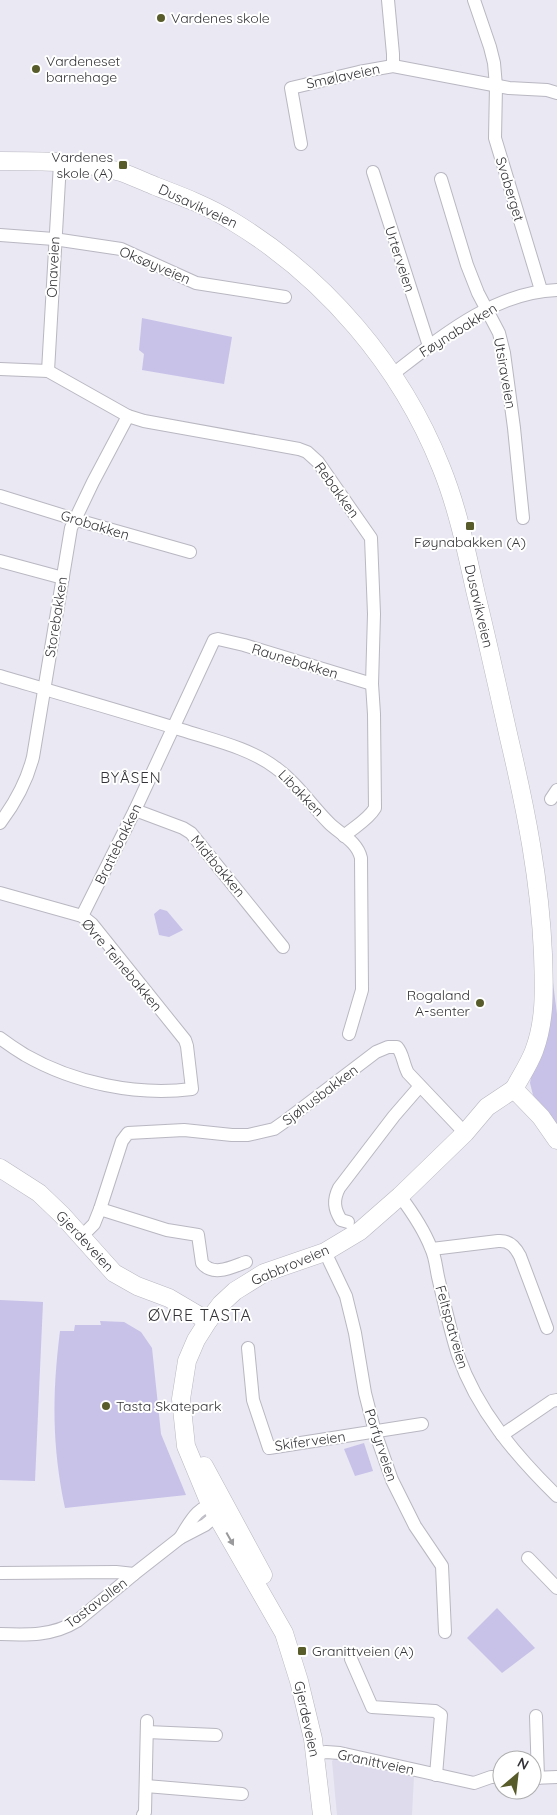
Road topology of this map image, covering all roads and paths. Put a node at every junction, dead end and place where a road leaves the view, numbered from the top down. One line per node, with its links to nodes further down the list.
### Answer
1 (388, 0): 3 (street, Smølaveien)
2 (474, 0): 4 (street, Svaberget)
3 (393, 66): 4 (street, Smølaveien); 6 (street, Smølaveien)
4 (496, 86): 5 (street); 13 (street, Svaberget)
5 (557, 93)
6 (301, 144)
7 (0, 162): 8 (main road, Dusavikveien)
8 (59, 167): 12 (street, Onaveien); 20 (main road, Dusavikveien)
9 (372, 172): 17 (street, Urterveien)
10 (441, 180): 16 (street, Utsiraveien)
11 (0, 235): 12 (street, Oksøyveien)
12 (54, 239): 15 (street, Oksøyveien); 19 (street, Onaveien)
13 (541, 290): 14 (street, Føynabakken); 16 (street, Føynabakken)
14 (556, 292)
15 (285, 297)
16 (486, 310): 17 (street, Føynabakken); 23 (street, Utsiraveien)
17 (429, 346): 20 (street, Føynabakken)
18 (0, 369): 19 (street, Rebakken)
19 (48, 370): 21 (street, Rebakken)
20 (392, 374): 42 (main road, Dusavikveien)
21 (128, 416): 24 (street, Storebakken); 30 (street, Rebakken)
22 (0, 496): 24 (street, Grobakken)
23 (523, 518)
24 (75, 519): 25 (street, Grobakken); 27 (street, Storebakken)
25 (190, 552)
26 (0, 561): 27 (street)
27 (63, 578): 31 (street, Storebakken)
28 (218, 639): 30 (street, Raunebakken); 32 (street, Brattebakken)
29 (0, 676): 31 (street, Libakken)
30 (372, 684): 35 (street, Rebakken)
31 (45, 688): 32 (street, Libakken); 34 (street, Storebakken)
32 (173, 727): 33 (street, Brattebakken); 35 (street, Libakken)
33 (135, 810): 37 (street, Brattebakken); 38 (street, Midtbakken)
34 (0, 823)
35 (344, 836): 39 (street, Libakken)
36 (0, 893): 37 (street, Øvre Teinebakken)
37 (82, 916): 40 (street, Øvre Teinebakken)
38 (283, 947)
39 (349, 1034)
40 (0, 1038)
41 (420, 1086): 43 (street, Sjøhusbakken); 47 (street, Sjøhusbakken); 48 (street)
42 (514, 1088): 43 (main road, Gabbroveien); 44 (main road)
43 (465, 1133): 46 (main road, Gabbroveien)
44 (557, 1140)
45 (0, 1168): 49 (main road, Gjerdeveien)
46 (400, 1196): 50 (street, Feltspatveien); 51 (main road, Gabbroveien)
47 (100, 1209): 49 (street, Sjøhusbakken); 52 (street)
48 (348, 1222)
49 (81, 1237): 53 (main road, Gjerdeveien)
50 (432, 1249): 54 (street); 59 (street, Feltspatveien)
51 (325, 1252): 53 (main road, Gabbroveien); 58 (street, Porfyrveien)
52 (246, 1262)
53 (208, 1321): 61 (main road, Gjerdeveien)
54 (546, 1328)
55 (248, 1348): 58 (street, Skiferveien)
56 (557, 1400): 59 (street)
57 (422, 1424): 58 (street, Skiferveien)
58 (375, 1432): 66 (street, Porfyrveien)
59 (502, 1436): 60 (street, Feltspatveien)
60 (557, 1496)
61 (218, 1508): 64 (street, Tastavollen); 72 (main road, Gjerdeveien)
62 (528, 1558): 65 (street)
63 (0, 1573): 64 (street)
64 (134, 1574): 67 (street, Tastavollen)
65 (557, 1588)
66 (445, 1632)
67 (0, 1634)
68 (351, 1659): 73 (street)
69 (536, 1716): 71 (street)
70 (216, 1735): 77 (street)
71 (535, 1750)
72 (316, 1754): 73 (street, Granittveien); 80 (main road, Gjerdeveien)
73 (436, 1775): 74 (street, Granittveien)
74 (492, 1777)
75 (557, 1777): 76 (street)
76 (542, 1778)
77 (146, 1786): 78 (street); 79 (street)
78 (242, 1794)
79 (143, 1815)
80 (322, 1815)

